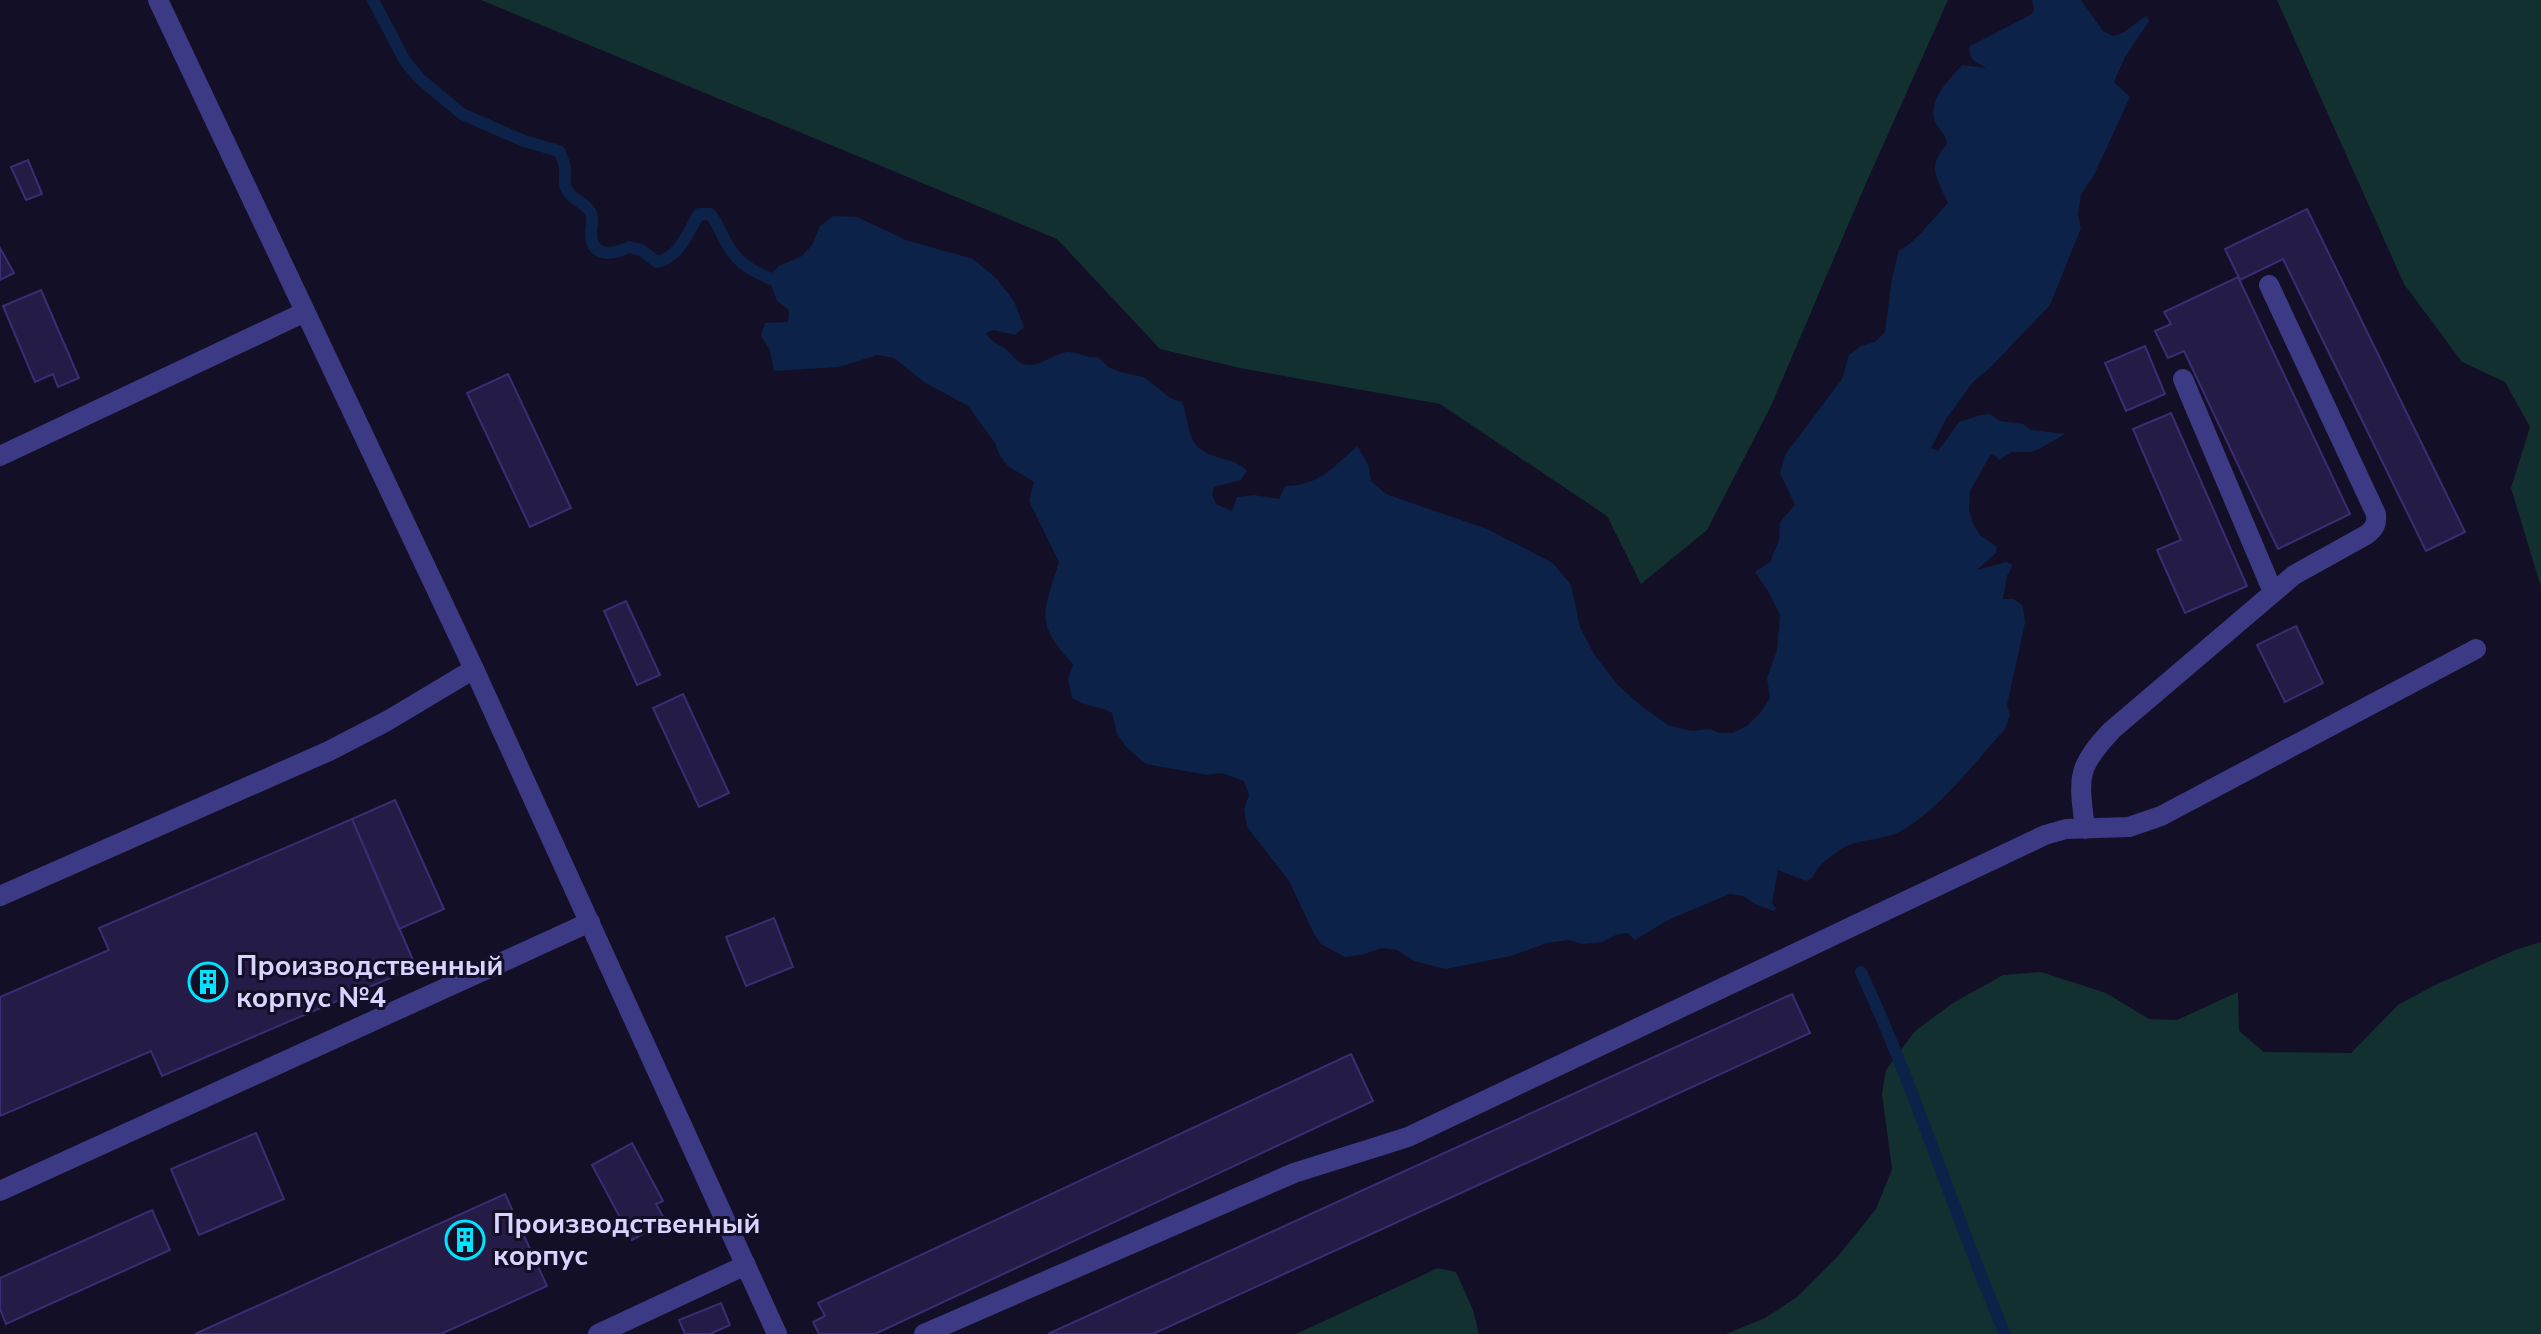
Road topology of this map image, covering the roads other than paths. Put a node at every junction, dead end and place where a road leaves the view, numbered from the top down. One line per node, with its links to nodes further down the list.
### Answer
1 (158, 0): 3 (lane)
2 (2269, 285): 6 (lane)
3 (305, 312): 5 (lane); 8 (lane)
4 (2183, 379): 6 (lane)
5 (0, 456)
6 (2273, 592): 9 (lane)
7 (2476, 649): 9 (lane)
8 (474, 669): 10 (lane); 11 (lane)
9 (2085, 829): 16 (lane)
10 (0, 896)
11 (590, 922): 12 (lane); 13 (lane)
12 (0, 1191)
13 (746, 1265): 14 (lane); 15 (lane)
14 (598, 1334)
15 (777, 1334)
16 (924, 1334)

